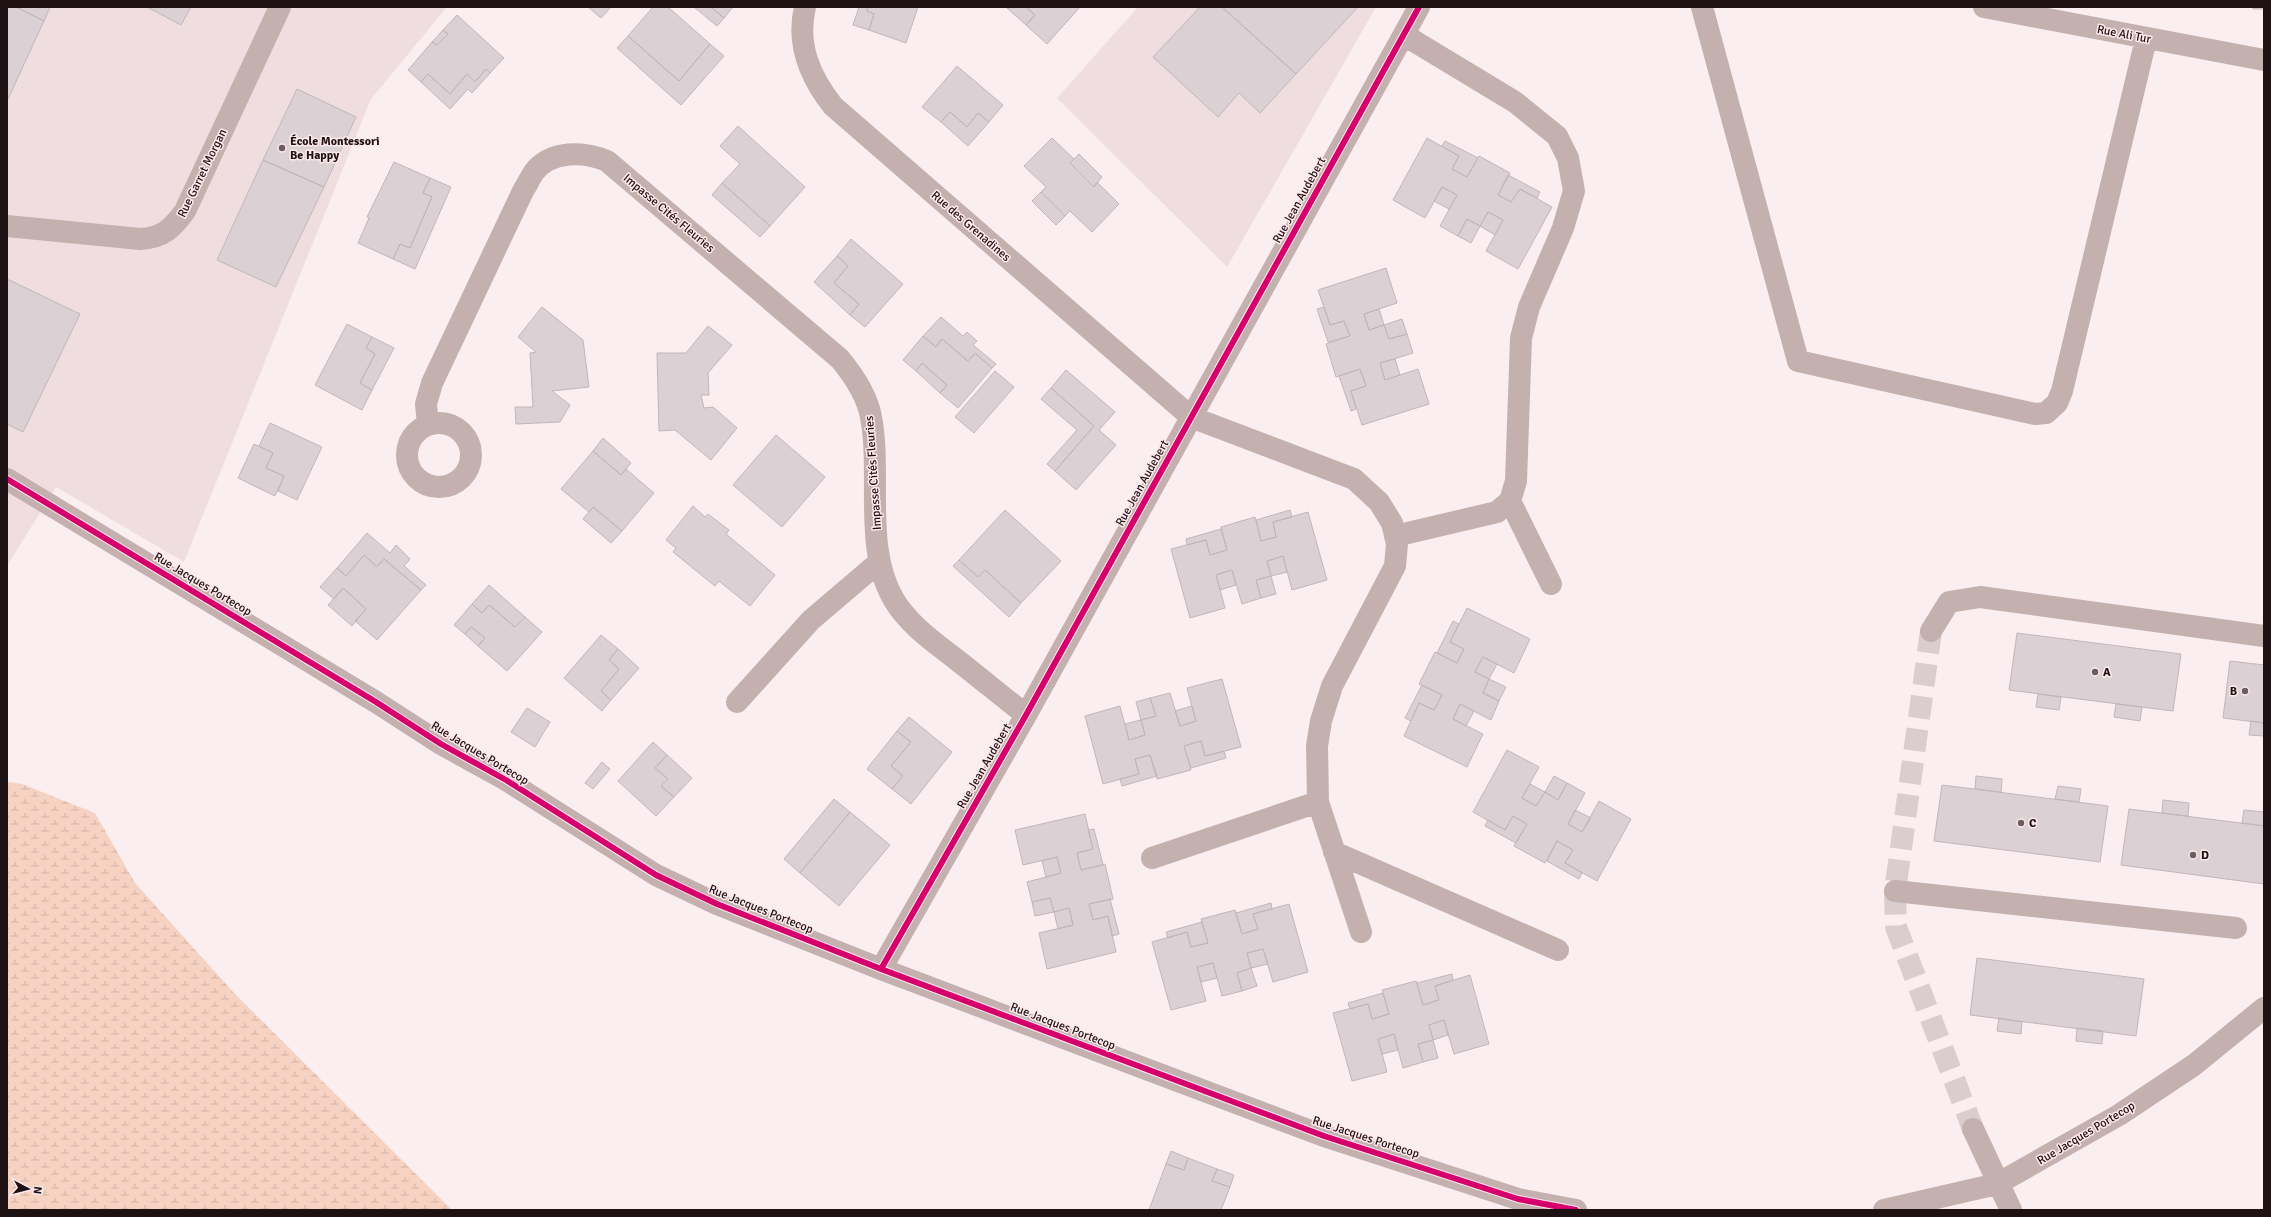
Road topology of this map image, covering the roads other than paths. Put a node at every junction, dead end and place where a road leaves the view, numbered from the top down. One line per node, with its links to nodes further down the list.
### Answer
1 (280, 7): 9 (street, Rue Garret Morgan)
2 (805, 7): 10 (street, Rue des Grenadines)
3 (1419, 7): 6 (street, Rue Jean Audebert)
4 (1702, 7): 7 (street)
5 (1984, 7): 7 (street, Rue Ali Tur)
6 (1404, 35): 10 (street, Rue Jean Audebert); 13 (street)
7 (2146, 39): 8 (street, Rue Ali Tur)
8 (2264, 60)
9 (7, 226)
10 (1191, 417): 14 (street); 20 (street, Rue Jean Audebert)
11 (428, 425): 15 (street, Impasse Cités Fleuries)
12 (7, 479): 28 (street, Rue Jacques Portecop)
13 (1510, 501): 14 (street); 16 (street)
14 (1395, 536): 21 (street)
15 (879, 562): 19 (street); 20 (street, Impasse Cités Fleuries)
16 (1551, 584)
17 (1931, 631): 18 (street)
18 (2264, 636)
19 (737, 702)
20 (1026, 715): 28 (street, Rue Jean Audebert)
21 (1318, 802): 22 (street); 23 (street)
22 (1334, 852): 26 (street); 27 (street)
23 (1152, 858)
24 (1895, 892): 25 (street)
25 (2236, 928)
26 (1361, 932)
27 (1558, 950)
28 (881, 969): 32 (street, Rue Jacques Portecop)
29 (2264, 1008): 31 (street, Rue Jacques Portecop)
30 (1973, 1129): 31 (street)
31 (1997, 1184): 33 (street, Rue Jacques Portecop); 34 (street)
32 (1576, 1210)
33 (1884, 1210)
34 (2011, 1210)

